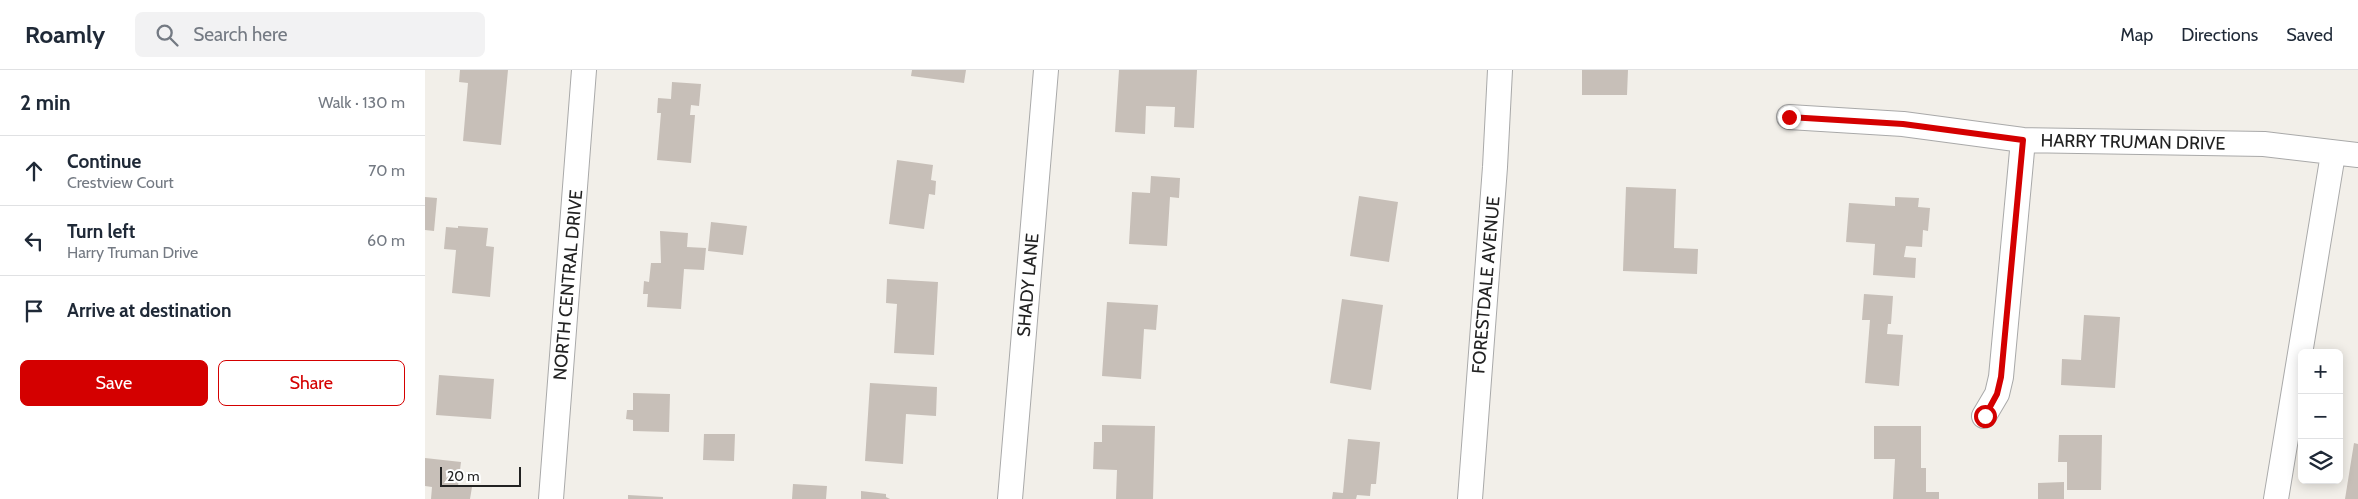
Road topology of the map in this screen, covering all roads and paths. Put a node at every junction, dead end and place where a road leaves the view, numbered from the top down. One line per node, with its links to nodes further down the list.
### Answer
1 (584, 70): 9 (street, NORTH CENTRAL DRIVE)
2 (1046, 70): 10 (street, SHADY LANE)
3 (1500, 70): 11 (street, FORESTDALE AVENUE)
4 (1789, 117): 5 (street, HARRY TRUMAN DRIVE)
5 (2023, 140): 6 (street, HARRY TRUMAN DRIVE); 8 (street)
6 (2333, 154): 7 (street, HARRY TRUMAN DRIVE); 12 (street)
7 (2358, 156)
8 (1985, 416)
9 (551, 499)
10 (1010, 499)
11 (1470, 499)
12 (2276, 499)

